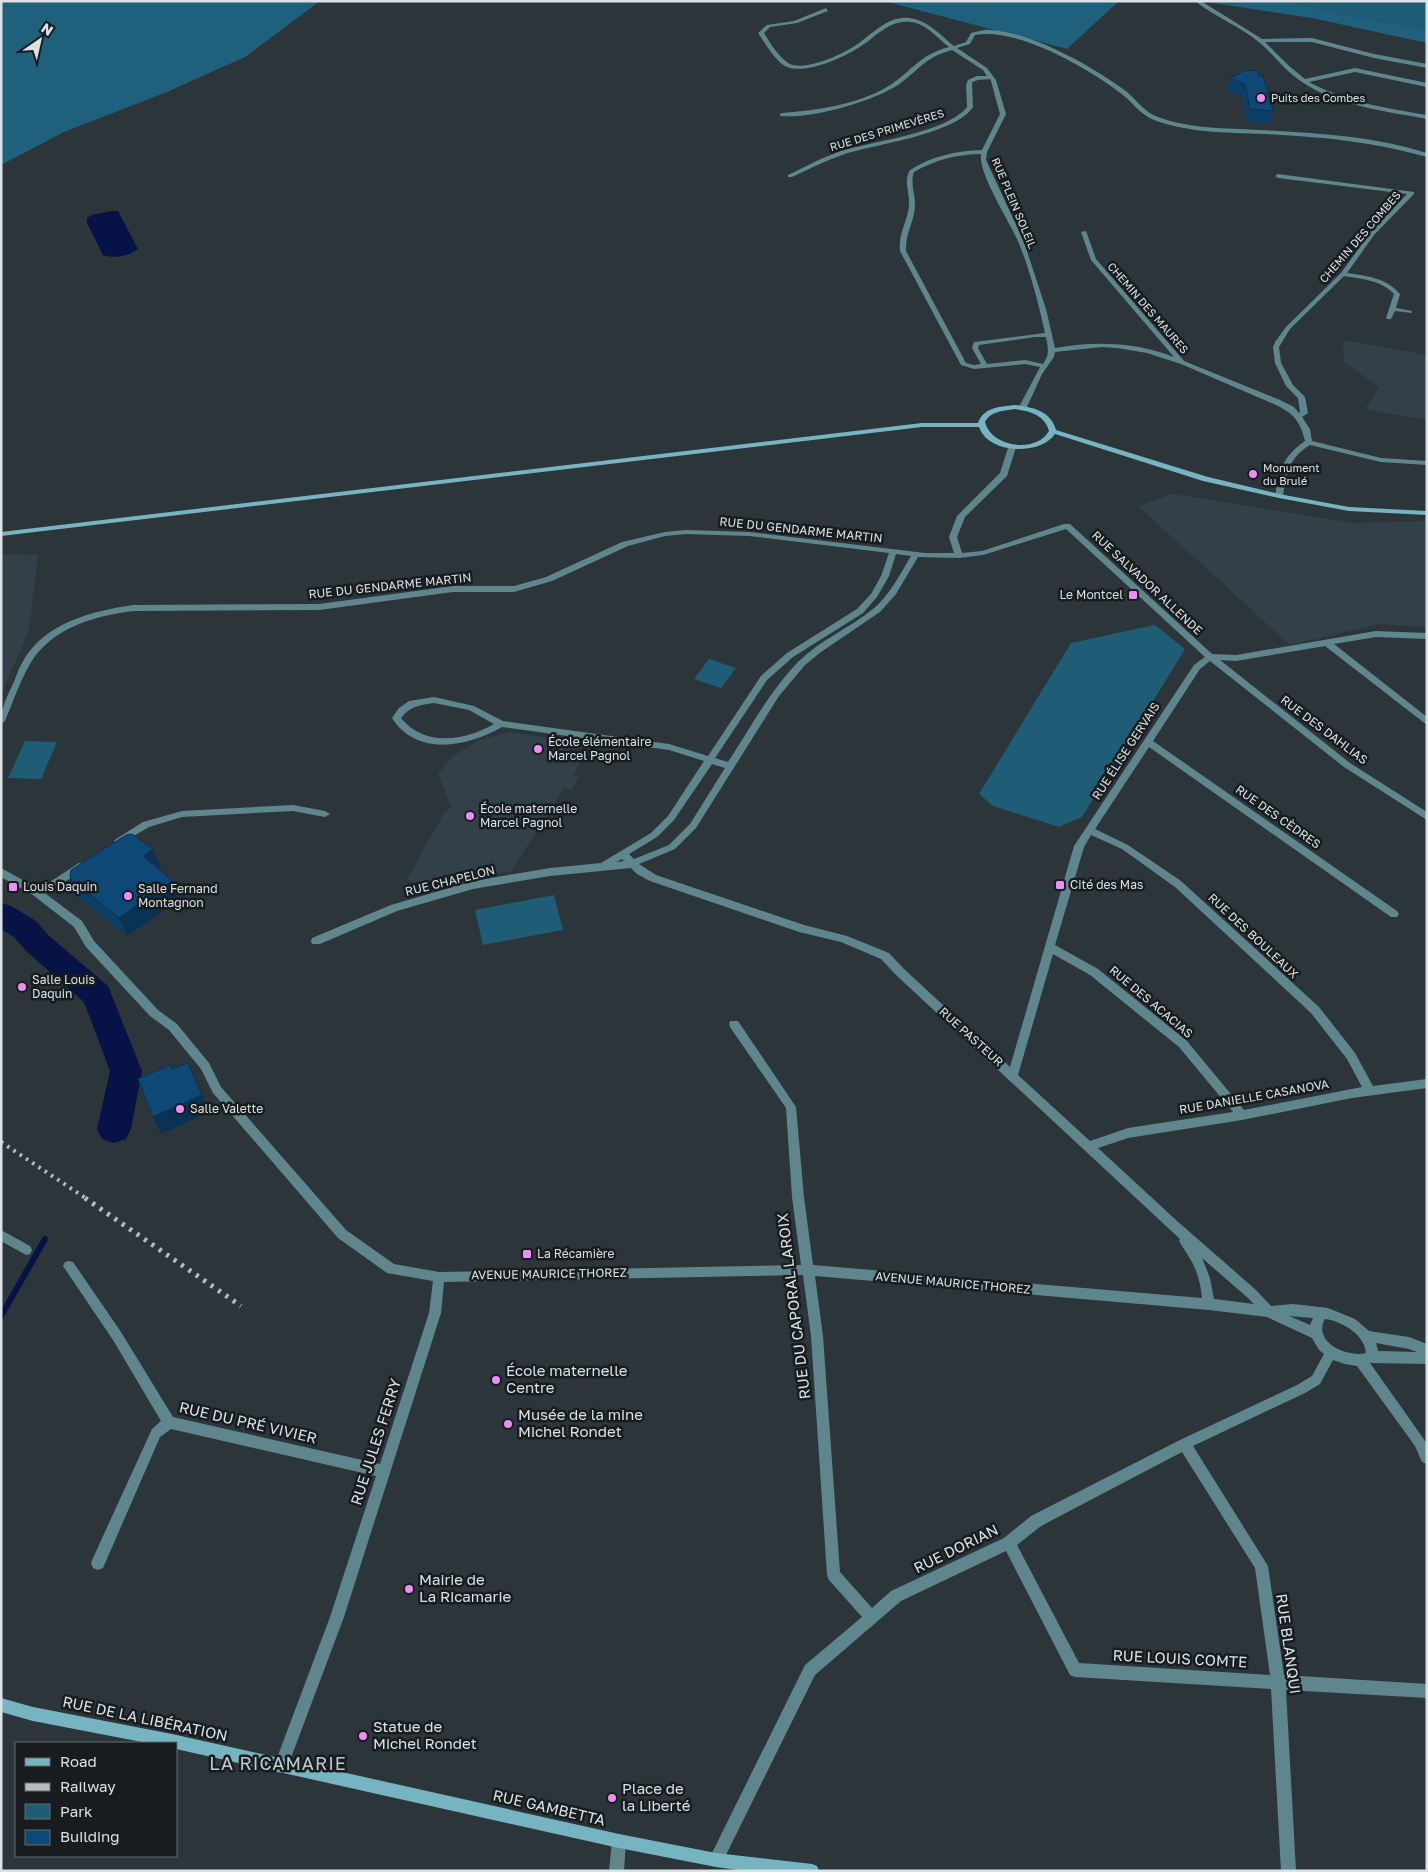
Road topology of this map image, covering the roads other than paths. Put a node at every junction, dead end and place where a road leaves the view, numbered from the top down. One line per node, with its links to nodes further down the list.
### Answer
1 (1197, 1): 3 (street)
2 (826, 10): 4 (street, RUE PLEIN SOLEIL)
3 (1261, 41): 5 (street); 7 (street)
4 (953, 48): 6 (street, RUE PLEIN SOLEIL); 9 (street); 12 (street)
5 (1427, 66)
6 (991, 77): 11 (street, RUE PLEIN SOLEIL); 13 (street, RUE DES PRIMEVÈRES)
7 (1304, 81): 8 (street); 10 (street)
8 (1427, 85)
9 (782, 115)
10 (1427, 117)
11 (984, 152): 20 (street, RUE PLEIN SOLEIL); 23 (street)
12 (1427, 155)
13 (790, 176)
14 (1278, 176): 16 (street, CHEMIN DES COMBES)
15 (1084, 232): 22 (street, CHEMIN DES MAURES)
16 (1343, 274): 17 (street); 26 (street, CHEMIN DES COMBES)
17 (1392, 309): 18 (street); 19 (street)
18 (1410, 312)
19 (1389, 318)
20 (1049, 335): 21 (street, RUE PLEIN SOLEIL); 23 (street)
21 (1052, 351): 22 (street); 24 (street)
22 (1182, 362): 26 (street, CHEMIN DES MAURES)
23 (986, 366): 24 (street)
24 (1044, 366): 25 (street)
25 (1022, 407): 27 (main road); 28 (main road)
26 (1298, 416): 29 (street)
27 (980, 425): 30 (main road); 35 (main road)
28 (1053, 431): 30 (main road); 32 (main road)
29 (1309, 442): 31 (street); 32 (street)
30 (1012, 447): 38 (street)
31 (1427, 463)
32 (1280, 496): 33 (main road)
33 (1427, 513)
34 (1067, 526): 38 (street, RUE DU GENDARME MARTIN); 41 (street, RUE SALVADOR ALLENDE)
35 (1, 534)
36 (893, 552): 37 (street, RUE DU GENDARME MARTIN); 42 (street, RUE DU GENDARME MARTIN); 46 (street)
37 (916, 554): 38 (street, RUE DU GENDARME MARTIN); 47 (street, RUE CHAPELON)
38 (959, 556)
39 (1427, 636): 40 (street)
40 (1327, 644): 41 (street); 43 (street)
41 (1210, 658): 45 (street, RUE ÉLISE GERVAIS); 49 (street, RUE DES DAHLIAS)
42 (1, 721)
43 (1427, 722)
44 (501, 724): 44 (street); 46 (street)
45 (1147, 741): 50 (street, RUE ÉLISE GERVAIS); 58 (street, RUE DES CÈDRES)
46 (710, 760): 47 (street); 52 (street)
47 (730, 766): 54 (street, RUE CHAPELON)
48 (325, 814): 51 (street)
49 (1427, 817)
50 (1090, 830): 60 (street, RUE ÉLISE GERVAIS); 64 (street, RUE DES BOULEAUX)
51 (109, 848)
52 (624, 855): 54 (street, RUE PASTEUR); 55 (street)
53 (93, 858): 57 (street)
54 (631, 864): 55 (street, RUE CHAPELON); 62 (street, RUE PASTEUR)
55 (597, 868): 59 (street, RUE CHAPELON)
56 (1, 872): 57 (street, AVENUE MAURICE THOREZ)
57 (39, 894): 72 (street, AVENUE MAURICE THOREZ)
58 (1394, 914)
59 (316, 940)
60 (1050, 947): 62 (street, RUE ÉLISE GERVAIS); 65 (street, RUE DES ACACIAS)
61 (734, 1024): 71 (street, RUE DU CAPORAL LAROIX)
62 (1012, 1075): 66 (street, RUE PASTEUR)
63 (1427, 1083): 64 (street, RUE DANIELLE CASANOVA)
64 (1370, 1091): 65 (street, RUE DANIELLE CASANOVA)
65 (1242, 1115): 66 (street, RUE DANIELLE CASANOVA)
66 (1090, 1147): 67 (street, RUE PASTEUR)
67 (1172, 1224): 73 (street, RUE PASTEUR); 74 (street, RUE PASTEUR)
68 (1, 1235): 69 (street)
69 (26, 1250)
70 (69, 1266): 82 (street, RUE DU PRÉ VIVIER)
71 (807, 1270): 72 (street, AVENUE MAURICE THOREZ); 73 (street, AVENUE MAURICE THOREZ); 88 (street, RUE DU CAPORAL LAROIX)
72 (439, 1277): 85 (street, RUE JULES FERRY)
73 (1210, 1304): 74 (street, AVENUE MAURICE THOREZ)
74 (1268, 1312): 75 (street, AVENUE MAURICE THOREZ); 76 (street, AVENUE MAURICE THOREZ)
75 (1322, 1313): 76 (street); 77 (street, AVENUE MAURICE THOREZ)
76 (1318, 1336): 79 (street)
77 (1366, 1336): 78 (street); 81 (street)
78 (1427, 1350)
79 (1332, 1352): 81 (street); 83 (street, RUE DORIAN)
80 (1427, 1358): 81 (street)
81 (1366, 1359): 84 (street)
82 (169, 1422): 85 (street, RUE DU PRÉ VIVIER); 87 (street)
83 (1184, 1444): 86 (street, RUE DORIAN); 89 (street, RUE BLANQUI)
84 (1427, 1458)
85 (383, 1471): 94 (street, RUE JULES FERRY)
86 (1008, 1543): 88 (street, RUE DORIAN); 89 (street, RUE LOUIS COMTE)
87 (98, 1563)
88 (871, 1617): 96 (street, RUE DORIAN)
89 (1278, 1681): 90 (street, RUE LOUIS COMTE); 99 (street, RUE BLANQUI)
90 (1427, 1691)
91 (1, 1705): 92 (main road, RUE DE LA LIBÉRATION)
92 (176, 1742)
93 (178, 1742): 94 (main road, RUE DE LA LIBÉRATION)
94 (281, 1766): 95 (main road, RUE GAMBETTA)
95 (619, 1841): 96 (main road, RUE GAMBETTA); 97 (street)
96 (716, 1860): 98 (main road, RUE GAMBETTA)
97 (616, 1871)
98 (812, 1871)
99 (1289, 1871)

